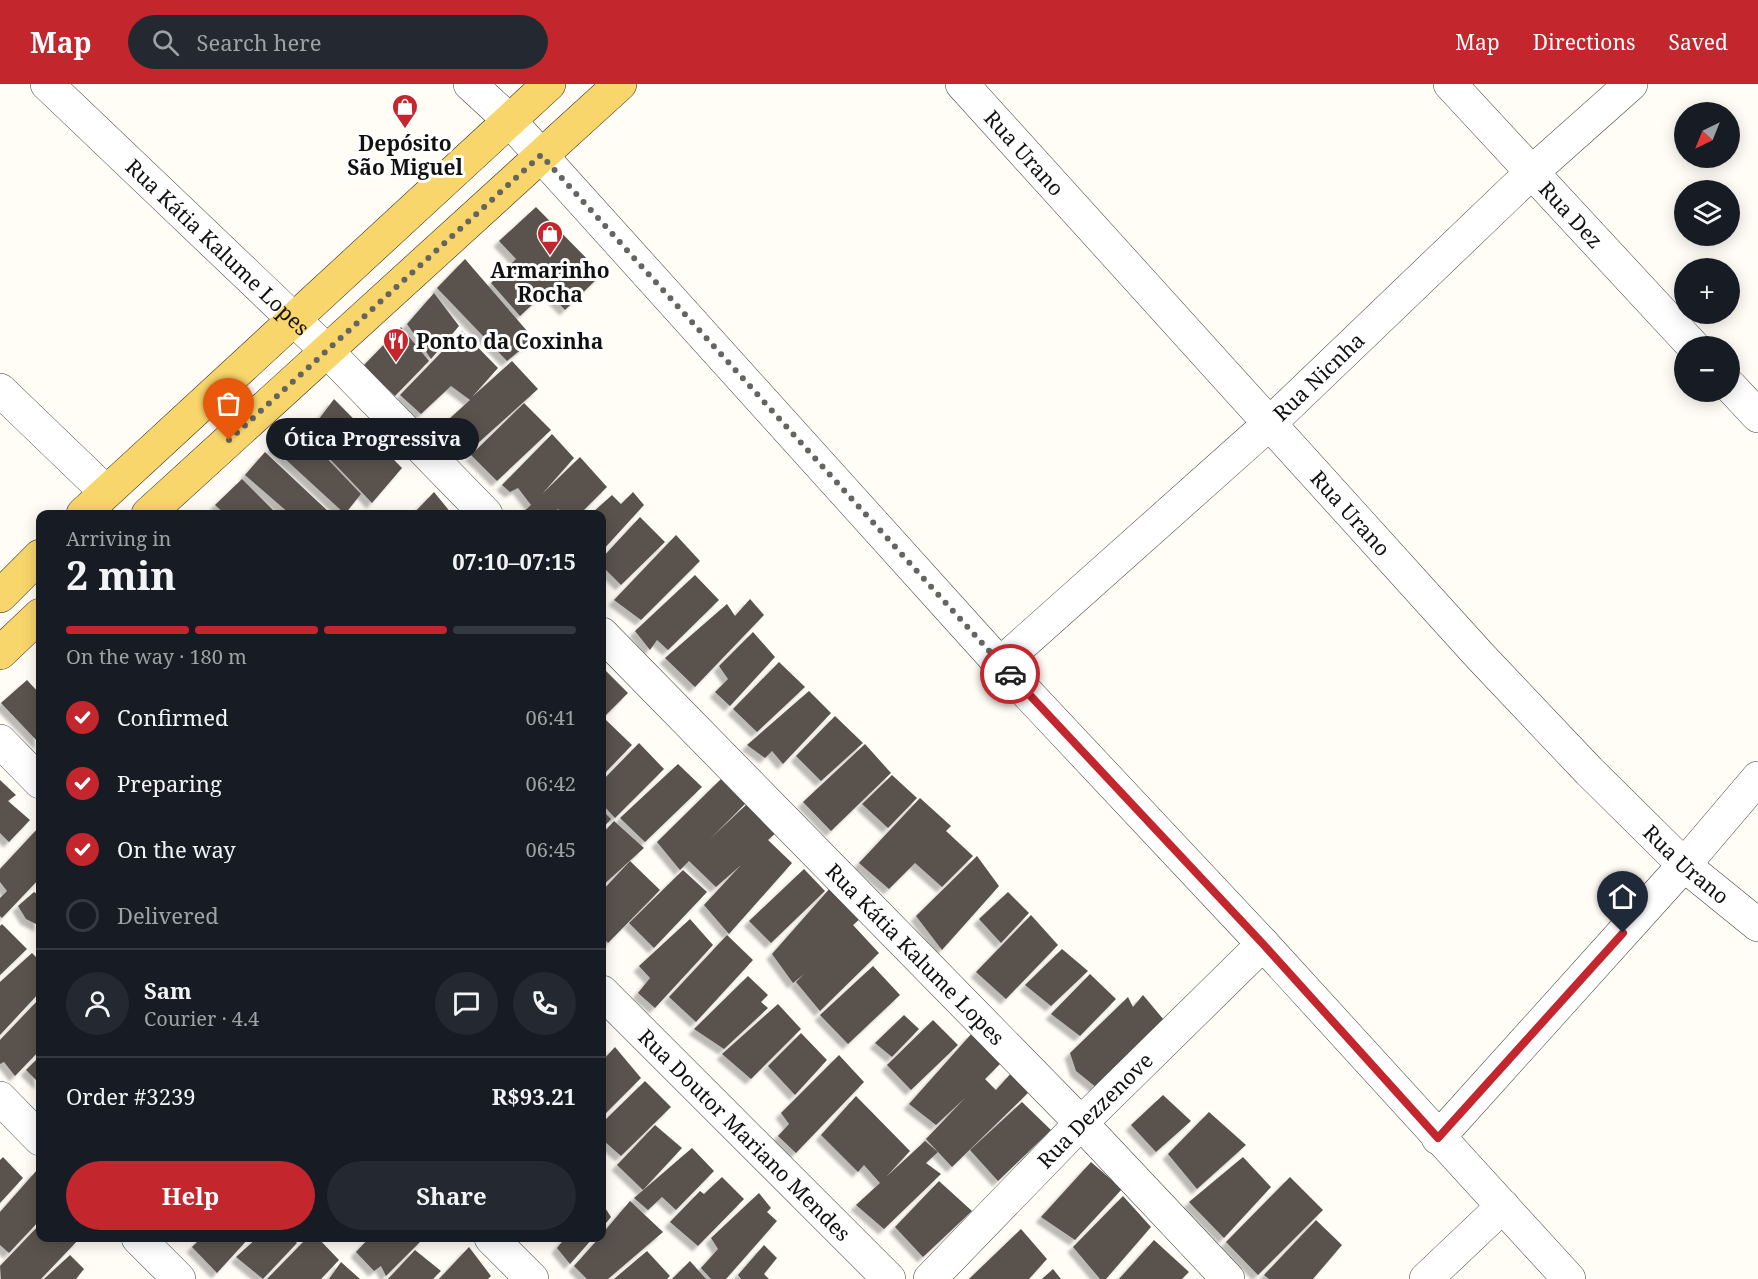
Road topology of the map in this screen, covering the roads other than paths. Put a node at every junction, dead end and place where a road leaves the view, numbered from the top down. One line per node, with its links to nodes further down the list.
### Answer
1 (47, 84): 11 (street, Rua Kátia Kalume Lopes)
2 (470, 84): 8 (street)
3 (549, 84): 8 (main road)
4 (620, 84): 9 (main road)
5 (962, 84): 17 (street, Rua Urano)
6 (1450, 84): 10 (street, Rua Dez)
7 (1631, 84): 10 (street, Rua Nicnha)
8 (509, 120): 9 (street); 11 (main road)
9 (541, 155): 13 (main road); 27 (street)
10 (1531, 173): 12 (street, Rua Dez); 17 (street, Rua Nicnha)
11 (293, 320): 13 (street, Rua Kátia Kalume Lopes); 18 (main road)
12 (1683, 336)
13 (327, 351): 20 (main road); 21 (street, Rua Kátia Kalume Lopes)
14 (0, 390): 18 (street)
15 (1740, 397): 16 (street)
16 (1758, 416)
17 (1269, 424): 27 (street, Rua Nicnha); 31 (street, Rua Urano)
18 (106, 492): 19 (main road)
19 (87, 510)
20 (152, 510)
21 (482, 510)
22 (36, 560): 23 (main road)
23 (0, 596)
24 (36, 619): 26 (main road)
25 (606, 637): 36 (street, Rua Kátia Kalume Lopes)
26 (0, 652)
27 (1000, 664): 33 (street)
28 (0, 741): 29 (street)
29 (36, 778)
30 (1758, 778): 31 (street)
31 (1684, 865): 32 (street, Rua Urano); 38 (street)
32 (1758, 925)
33 (1263, 944): 36 (street, Rua Dezzenove); 38 (street)
34 (606, 996): 44 (street, Rua Doutor Mariano Mendes)
35 (0, 1098): 37 (street)
36 (1081, 1123): 45 (street, Rua Dezzenove); 46 (street, Rua Kátia Kalume Lopes)
37 (36, 1135)
38 (1438, 1138): 39 (street)
39 (1503, 1206): 47 (street); 48 (street)
40 (142, 1242): 42 (street)
41 (495, 1242): 43 (street)
42 (179, 1279)
43 (532, 1279)
44 (889, 1279)
45 (930, 1279)
46 (1228, 1279)
47 (1426, 1279)
48 (1569, 1279)

